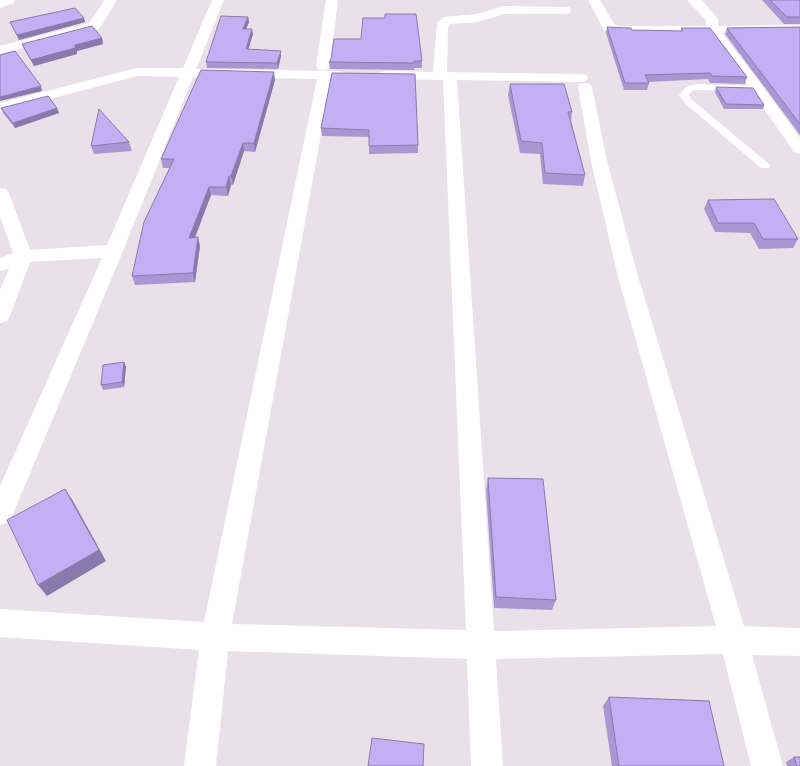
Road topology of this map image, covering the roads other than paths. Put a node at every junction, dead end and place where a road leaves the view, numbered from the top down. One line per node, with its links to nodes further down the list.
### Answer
1 (9, 0): 7 (street)
2 (111, 0): 11 (street)
3 (218, 0): 13 (street)
4 (332, 0): 12 (street)
5 (594, 0): 9 (street)
6 (693, 0): 9 (street)
7 (0, 4)
8 (565, 10): 16 (street)
9 (712, 29): 10 (street); 17 (street)
10 (800, 29)
11 (0, 50)
12 (324, 70): 13 (street); 14 (street); 28 (street)
13 (187, 73): 18 (street); 22 (street)
14 (355, 75)
15 (371, 75): 16 (street)
16 (445, 76): 29 (street); 31 (street)
17 (757, 88): 19 (street); 20 (lane)
18 (0, 108)
19 (800, 149)
20 (765, 166)
21 (0, 193): 23 (street)
22 (114, 251): 23 (street); 26 (street)
23 (24, 256): 24 (street); 25 (street)
24 (0, 265)
25 (0, 316)
26 (0, 514)
27 (0, 624): 28 (street)
28 (215, 637): 31 (street); 32 (street)
29 (734, 640): 30 (street); 31 (street); 34 (street)
30 (800, 642)
31 (481, 645): 33 (street)
32 (200, 766)
33 (487, 766)
34 (766, 766)

